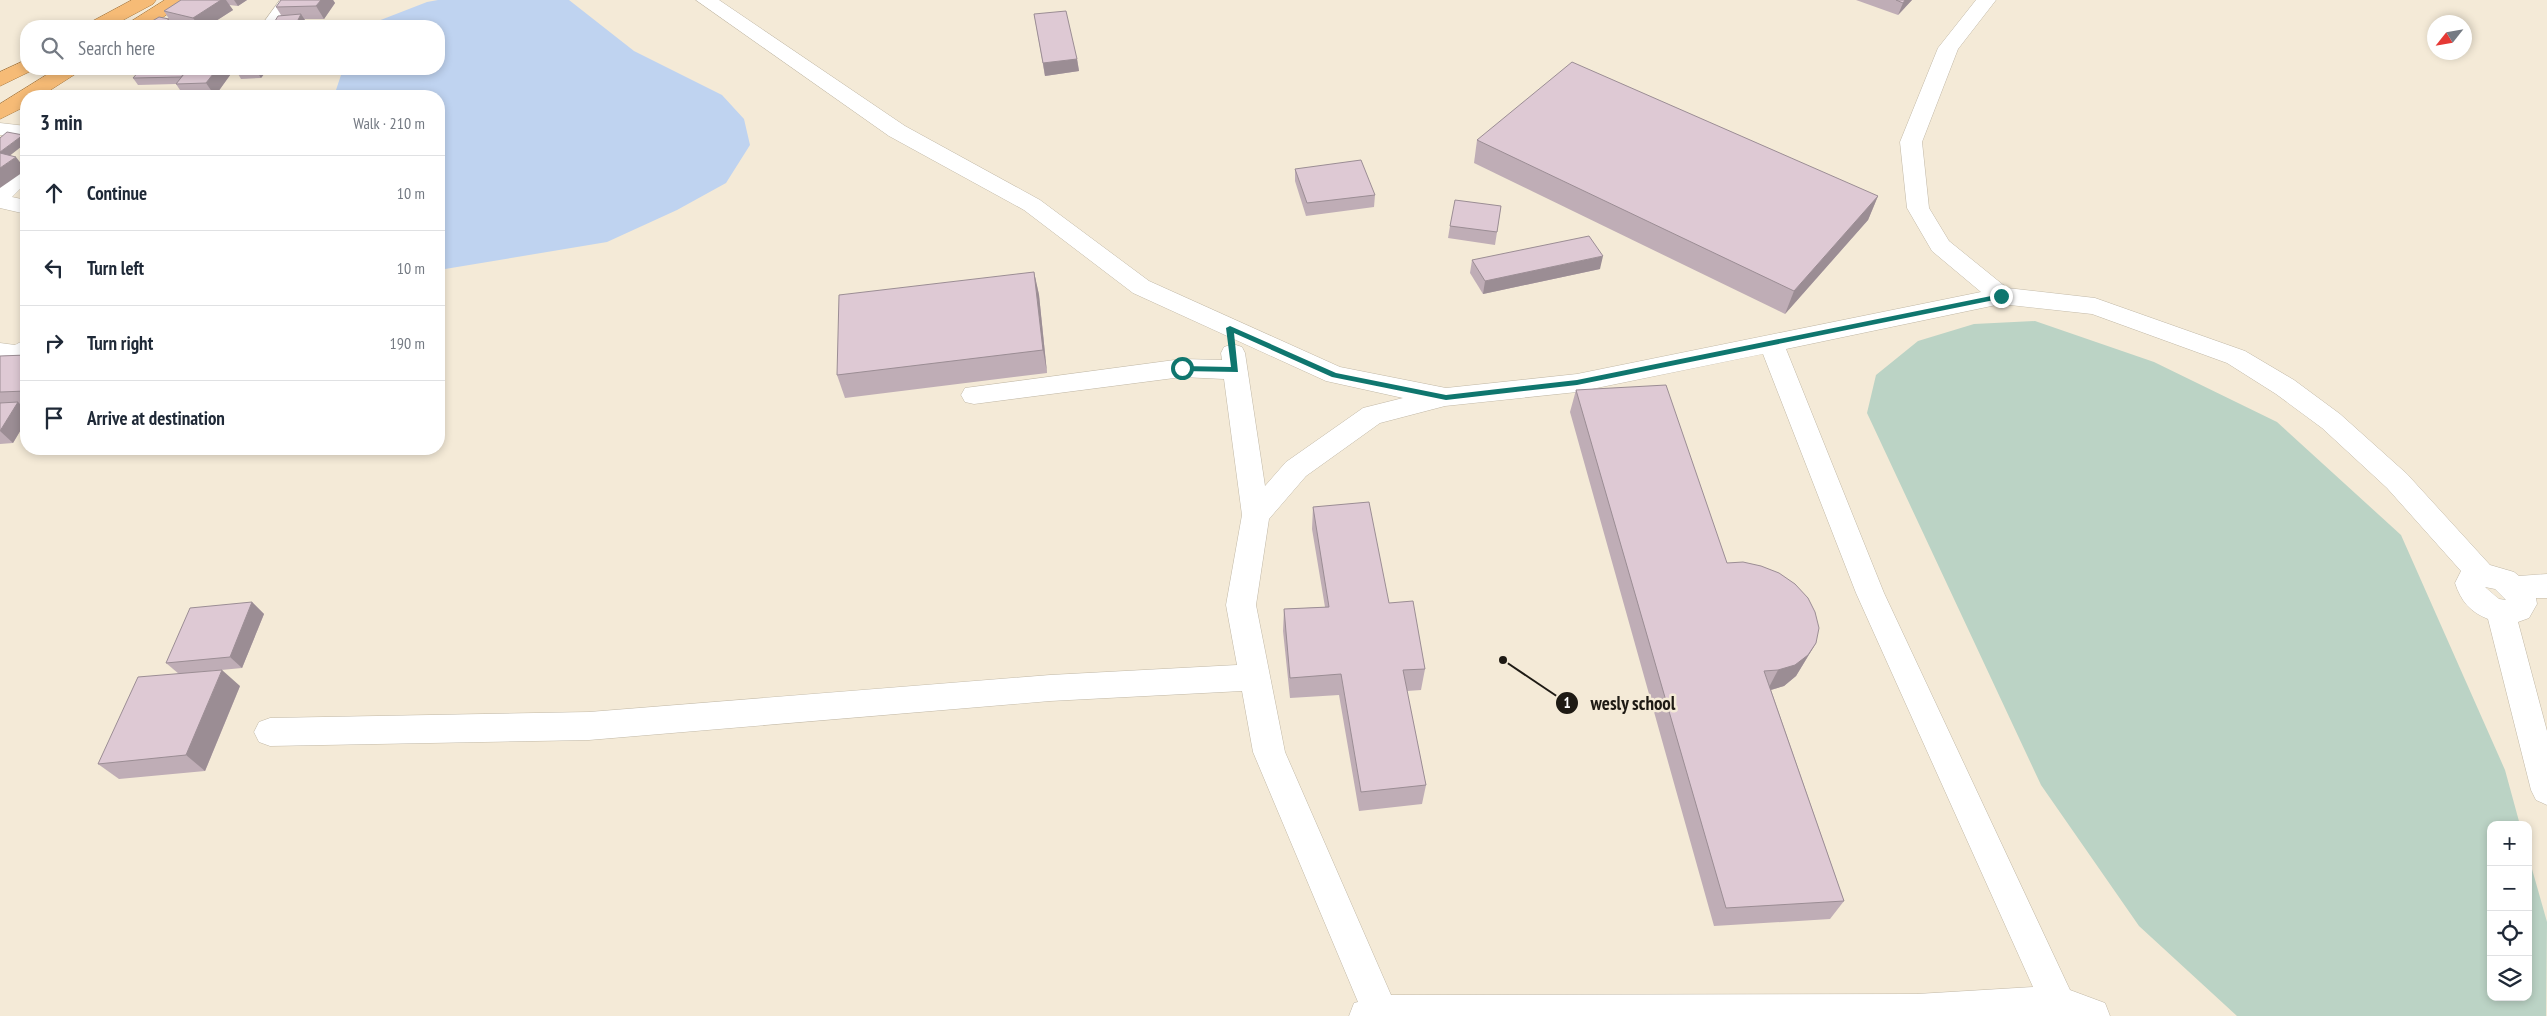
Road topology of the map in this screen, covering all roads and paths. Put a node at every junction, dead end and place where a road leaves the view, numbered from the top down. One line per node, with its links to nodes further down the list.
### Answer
1 (146, 0): 6 (highway)
2 (178, 0): 7 (highway)
3 (290, 0): 8 (street)
4 (706, 0): 22 (street)
5 (1986, 0): 21 (street)
6 (109, 20)
7 (146, 20)
8 (275, 20)
9 (20, 69): 11 (highway)
10 (60, 75): 12 (highway)
11 (0, 80)
12 (36, 90)
13 (20, 100): 14 (highway)
14 (0, 113)
15 (0, 129): 16 (street)
16 (20, 131)
17 (20, 176): 18 (street)
18 (0, 196)
19 (0, 201): 20 (street)
20 (20, 206)
21 (2001, 296): 23 (street); 29 (street)
22 (1230, 328): 24 (street); 26 (street)
23 (1772, 344): 26 (street); 33 (street)
24 (1235, 370): 25 (street); 27 (street)
25 (974, 395)
26 (1446, 397): 27 (street)
27 (1256, 515): 30 (street)
28 (2547, 586): 29 (street)
29 (2507, 600): 32 (street)
30 (1254, 677): 31 (street); 34 (street)
31 (270, 732)
32 (2547, 790)
33 (2058, 1003): 34 (street); 35 (street)
34 (1374, 1015)
35 (2092, 1016)

